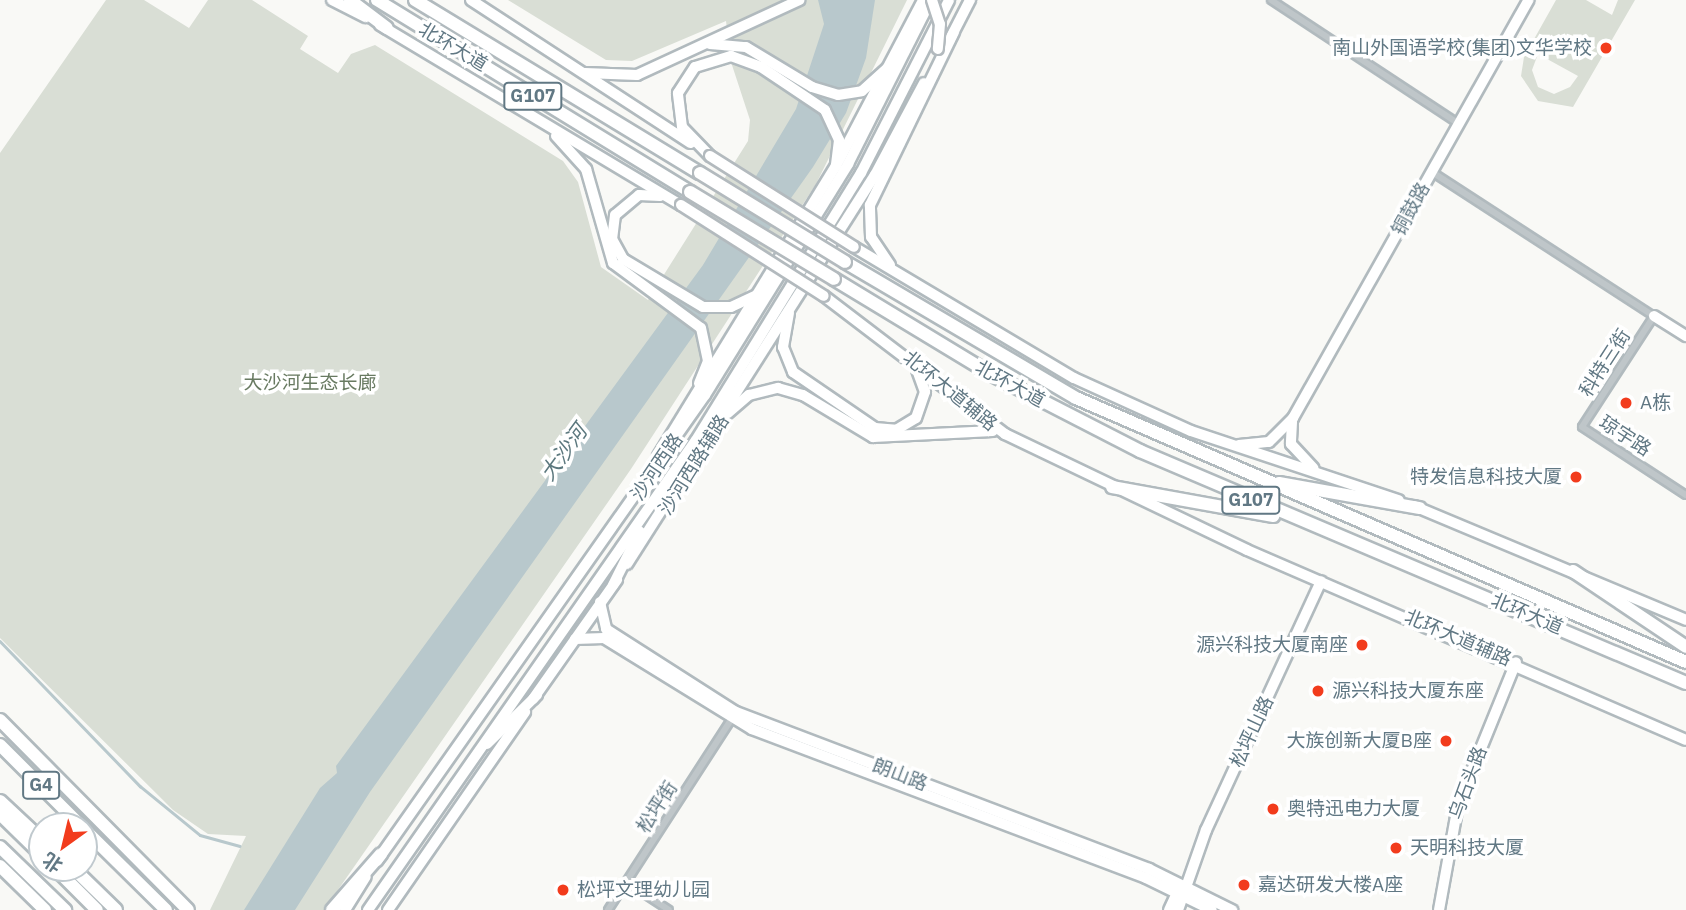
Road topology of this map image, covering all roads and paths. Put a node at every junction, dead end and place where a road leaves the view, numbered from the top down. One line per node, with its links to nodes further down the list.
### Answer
1 (332, 0): 13 (main road, 北环大道辅路)
2 (350, 0): 13 (highway)
3 (377, 0): 47 (highway, 北环大道 / G107, bridge)
4 (415, 0): 41 (highway, 北环大道 / G107, bridge)
5 (471, 0): 17 (main road)
6 (799, 0): 15 (main road)
7 (923, 0): 16 (main road, 沙河西路辅路)
8 (931, 0): 18 (main road, bridge); 43 (main road, 沙河西路)
9 (949, 0): 45 (main road, 沙河西路)
10 (970, 0): 14 (main road, 沙河西路辅路)
11 (1271, 0): 20 (street)
12 (1530, 0): 20 (main road, 铜鼓路)
13 (387, 28): 19 (main road, 北环大道辅路)
14 (954, 32): 18 (main road, 沙河西路辅路); 26 (main road)
15 (692, 48): 16 (main road); 17 (main road)
16 (890, 66): 22 (main road, 沙河西路辅路)
17 (567, 67): 21 (main road)
18 (924, 83): 28 (main road, 沙河西路辅路)
19 (537, 118): 24 (main road, 北环大道辅路); 25 (main road)
20 (1459, 124): 23 (main road, 铜鼓路)
21 (710, 156): 22 (main road); 26 (main road, bridge)
22 (836, 166): 27 (main road, 沙河西路辅路)
23 (1432, 172): 29 (street); 35 (main road, 铜鼓路)
24 (681, 205): 25 (main road); 31 (main road, 北环大道辅路, bridge)
25 (627, 268): 27 (main road); 32 (main road)
26 (902, 276): 39 (main road)
27 (757, 295): 32 (main road, 沙河西路辅路)
28 (789, 313): 33 (main road); 34 (main road, 沙河西路辅路)
29 (1654, 316): 30 (main road); 36 (street, 科特三街)
30 (1686, 336)
31 (907, 356): 37 (main road); 38 (main road, 北环大道辅路)
32 (699, 383): 43 (main road, 沙河西路辅路)
33 (806, 391): 34 (main road); 37 (main road)
34 (727, 413): 50 (main road, 沙河西路辅路)
35 (1293, 418): 39 (main road, 铜鼓路); 40 (main road)
36 (1582, 427): 44 (street, 琼宇路)
37 (867, 429): 38 (main road)
38 (1005, 434): 42 (main road, 北环大道辅路)
39 (1232, 444): 40 (main road)
40 (1313, 468): 46 (main road)
41 (1248, 477): 46 (highway); 56 (highway, 北环大道 / G107)
42 (1112, 487): 47 (highway); 49 (main road, 北环大道辅路)
43 (639, 494): 59 (main road, 沙河西路)
44 (1686, 495)
45 (652, 507): 50 (main road); 64 (main road, 沙河西路)
46 (1420, 508): 48 (main road)
47 (1324, 530): 57 (highway, 北环大道 / G107)
48 (1573, 571): 52 (main road); 54 (highway)
49 (1321, 581): 55 (main road, 北环大道辅路); 79 (main road, 松坪山路)
50 (613, 585): 51 (main road, 沙河西路辅路)
51 (600, 602): 53 (main road, 沙河西路辅路); 79 (main road, 朗山路)
52 (1686, 620)
53 (575, 639): 58 (main road, 沙河西路辅路); 61 (main road, 朗山路)
54 (1686, 647)
55 (1516, 662): 62 (main road, 北环大道辅路); 97 (main road, 乌石头路)
56 (1686, 662)
57 (1686, 683)
58 (537, 695): 64 (main road); 90 (main road, 沙河西路辅路)
59 (491, 699): 65 (main road); 73 (main road, 沙河西路)
60 (0, 720): 85 (highway, G4)
61 (731, 720): 78 (street, 松坪街); 79 (main road, 朗山路)
62 (1686, 742)
63 (0, 745): 67 (highway, G4)
64 (470, 761): 65 (main road, 沙河西路)
65 (461, 774): 89 (main road, 沙河西路)
66 (0, 801): 69 (highway)
67 (68, 812)
68 (0, 814): 70 (highway)
69 (28, 827)
70 (28, 841)
71 (98, 842): 84 (highway, G4)
72 (0, 847): 81 (highway)
73 (382, 854): 75 (main road, 沙河西路); 86 (highway)
74 (0, 866): 80 (highway)
75 (368, 874): 87 (main road, 沙河西路); 88 (main road)
76 (69, 882): 82 (highway)
77 (87, 882): 83 (highway)
78 (626, 882): 91 (street, 松坪街); 92 (street)
79 (1182, 890): 93 (main road, 松坪山路); 94 (main road, 松坪山路); 95 (main road, 朗山路); 96 (main road, 朗山路)
80 (45, 910)
81 (65, 910)
82 (97, 910)
83 (116, 910)
84 (166, 910)
85 (188, 910)
86 (332, 910)
87 (345, 910)
88 (353, 910)
89 (368, 910)
90 (388, 910)
91 (608, 910)
92 (669, 910)
93 (1169, 910)
94 (1178, 910)
95 (1212, 910)
96 (1232, 910)
97 (1439, 910)

